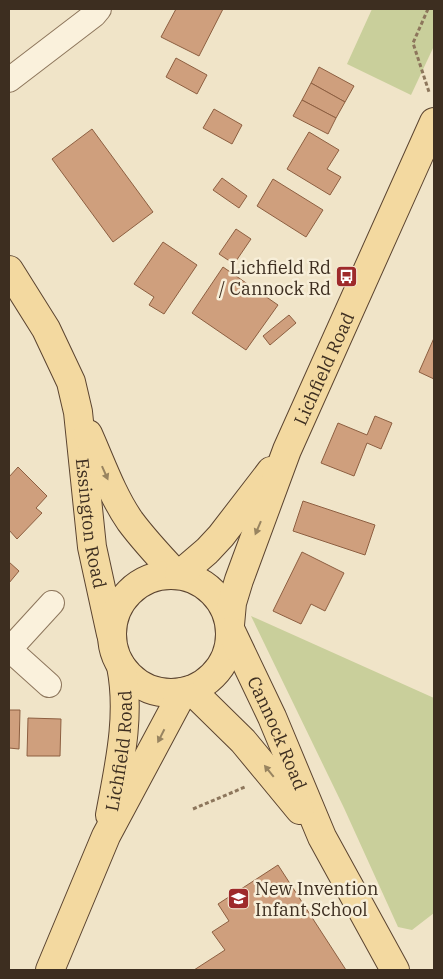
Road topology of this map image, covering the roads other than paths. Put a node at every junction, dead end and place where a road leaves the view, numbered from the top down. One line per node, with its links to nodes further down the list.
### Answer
1 (99, 9): 2 (street)
2 (9, 80)
3 (434, 122): 6 (main road, Lichfield Road)
4 (9, 270): 5 (main road, Essington Road)
5 (78, 412): 7 (main road, Essington Road, one-way to 7); 10 (main road, Essington Road)
6 (287, 450): 7 (main road, Lichfield Road); 9 (main road, Lichfield Road, one-way to 9)
7 (177, 574): 9 (main road); 10 (main road)
8 (52, 604): 11 (street)
9 (230, 628): 14 (main road); 16 (main road, Cannock Road)
10 (111, 634): 12 (main road)
11 (9, 649): 13 (street)
12 (121, 666): 14 (main road); 15 (main road, Lichfield Road)
13 (49, 684)
14 (187, 691): 15 (main road, Lichfield Road, one-way to 15); 16 (main road, Cannock Road, one-way to 14)
15 (106, 836): 17 (main road, Lichfield Road)
16 (322, 836): 18 (main road, Cannock Road)
17 (50, 970)
18 (395, 970)

